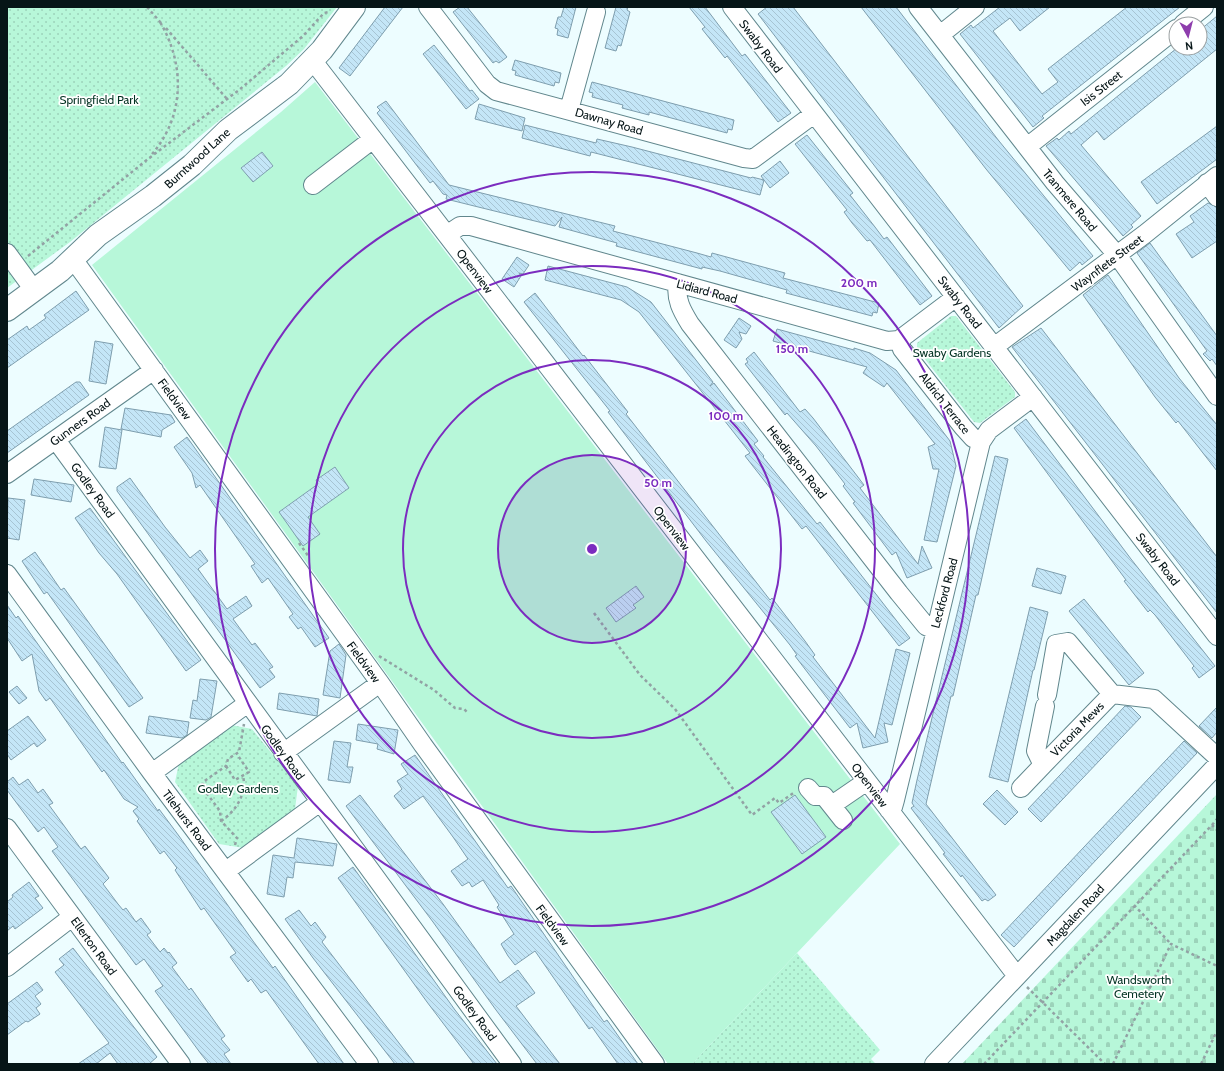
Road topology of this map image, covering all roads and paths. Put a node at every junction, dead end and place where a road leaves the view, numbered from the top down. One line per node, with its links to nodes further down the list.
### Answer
1 (146, 7): 11 (path)
2 (354, 7): 14 (main road)
3 (428, 7): 18 (street, Dawnay Road)
4 (918, 7): 12 (street, Tranmere Road)
5 (975, 7): 12 (street)
6 (1204, 7): 10 (street)
7 (740, 10): 19 (street, Swaby Road)
8 (331, 12): 15 (path)
9 (596, 12): 18 (street)
10 (1193, 16)
11 (160, 22): 16 (path); 22 (path)
12 (940, 35): 21 (street, Tranmere Road)
13 (1168, 35): 21 (street, Isis Street)
14 (313, 61): 17 (main road); 20 (street, Openview)
15 (239, 90): 16 (path); 17 (path)
16 (227, 99): 22 (path)
17 (260, 99): 29 (main road, Burntwood Lane)
18 (569, 110): 19 (street, Dawnay Road)
19 (814, 114): 32 (street, Swaby Road)
20 (373, 139): 23 (street); 25 (street, Openview)
21 (1027, 147): 27 (street, Tranmere Road)
22 (148, 159): 28 (path)
23 (313, 185)
24 (1214, 185): 27 (street, Waynflete Street)
25 (448, 234): 30 (street, Lidiard Road); 62 (street, Openview)
26 (7, 253): 31 (street)
27 (1117, 255): 35 (street, Waynflete Street); 37 (street, Tranmere Road)
28 (24, 259)
29 (73, 259): 31 (main road); 36 (street, Fieldview)
30 (678, 283): 34 (street, Lidiard Road); 46 (street, Headington Road)
31 (34, 290): 33 (main road)
32 (956, 297): 34 (street); 35 (street, Swaby Road)
33 (7, 310)
34 (899, 340): 40 (street, Aldrich Terrace)
35 (994, 347): 38 (street, Swaby Road)
36 (154, 370): 39 (street, Gunners Road); 49 (street, Fieldview)
37 (1217, 396)
38 (1033, 397): 40 (street, Leckford Road); 47 (street, Swaby Road)
39 (56, 440): 41 (street, Gunners Road); 51 (street, Godley Road)
40 (981, 442): 46 (street, Leckford Road)
41 (7, 474)
42 (298, 542): 43 (path)
43 (310, 559)
44 (7, 574): 60 (street, Tilehurst Road)
45 (594, 613): 63 (path)
46 (934, 630): 67 (street, Leckford Road)
47 (1217, 636)
48 (377, 653): 52 (path)
49 (380, 683): 54 (street); 86 (street, Fieldview)
50 (1112, 694): 56 (street, Victoria Mews); 57 (street, Victoria Mews); 57 (street, Victoria Mews)
51 (248, 703): 54 (street, Godley Road); 60 (street)
52 (467, 712)
53 (244, 724): 55 (path)
54 (283, 753): 65 (street, Godley Road)
55 (237, 754): 58 (path); 61 (path)
56 (1217, 757)
57 (1043, 765): 64 (street, Victoria Mews)
58 (226, 766): 61 (path); 70 (path)
59 (1217, 766): 80 (street, Magdalen Road)
60 (152, 773): 74 (street, Tilehurst Road)
61 (243, 775): 70 (path)
62 (867, 781): 66 (street); 67 (street, Openview)
63 (808, 788): 66 (street)
64 (1021, 788)
65 (320, 802): 74 (street); 85 (street, Godley Road)
66 (832, 805): 69 (street)
67 (889, 810): 80 (street, Openview)
68 (1217, 819): 71 (path)
69 (843, 820)
70 (221, 821): 74 (path)
71 (1212, 825): 73 (path); 75 (path)
72 (7, 828): 76 (street, Ellerton Road)
73 (1217, 830)
74 (232, 866): 84 (street, Tilehurst Road)
75 (1134, 905): 77 (path); 81 (path)
76 (72, 917): 79 (street); 83 (street, Ellerton Road)
77 (1172, 944): 78 (path); 90 (path)
78 (1217, 966)
79 (7, 967)
80 (1017, 976): 81 (path); 87 (street, Magdalen Road)
81 (1043, 1002): 88 (path); 89 (path)
82 (1217, 1031): 91 (path)
83 (173, 1061)
84 (369, 1064)
85 (512, 1064)
86 (655, 1064)
87 (934, 1064)
88 (984, 1064)
89 (1105, 1064)
90 (1113, 1064)
91 (1201, 1064)

